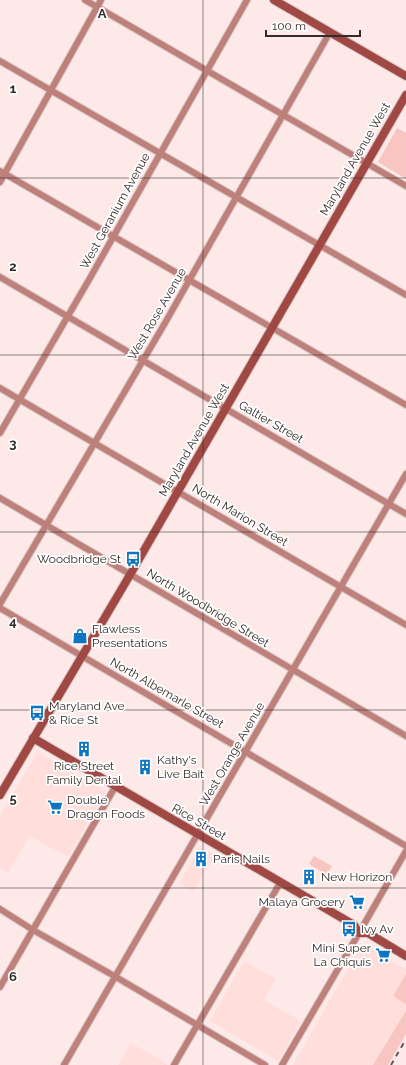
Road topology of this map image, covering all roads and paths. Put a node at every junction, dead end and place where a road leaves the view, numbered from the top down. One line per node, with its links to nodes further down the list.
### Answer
1 (85, 0): 5 (street)
2 (102, 0): 5 (street)
3 (247, 0): 8 (street, West Geranium Avenue)
4 (274, 0): 6 (main road)
5 (97, 7): 8 (street); 10 (street)
6 (330, 32): 9 (main road); 12 (street, West Rose Avenue)
7 (0, 61): 10 (street)
8 (207, 71): 12 (street); 13 (street, West Geranium Avenue)
9 (406, 76)
10 (51, 90): 13 (street); 15 (street)
11 (406, 95): 14 (main road, Maryland Avenue West)
12 (283, 114): 14 (street); 18 (street, West Rose Avenue)
13 (160, 154): 18 (street); 19 (street, West Geranium Avenue)
14 (367, 163): 17 (street); 20 (main road, Maryland Avenue West)
15 (2, 172): 16 (street); 19 (street)
16 (0, 182)
17 (406, 186)
18 (236, 196): 20 (street); 22 (street, West Rose Avenue)
19 (114, 236): 22 (street); 24 (street, West Geranium Avenue)
20 (320, 245): 23 (street); 25 (main road, Maryland Avenue West)
21 (0, 277): 24 (street, Galtier Street)
22 (189, 280): 25 (street); 26 (street, West Rose Avenue)
23 (406, 295)
24 (68, 317): 26 (street, Galtier Street); 28 (street, West Geranium Avenue)
25 (272, 327): 29 (street); 30 (main road, Maryland Avenue West)
26 (143, 360): 30 (street, Galtier Street); 32 (street, West Rose Avenue)
27 (0, 388): 28 (street, North Marion Street)
28 (20, 399): 31 (street, West Geranium Avenue); 32 (street, North Marion Street)
29 (406, 405)
30 (226, 409): 34 (main road, Maryland Avenue West); 36 (street, Galtier Street)
31 (0, 433)
32 (95, 443): 34 (street, North Marion Street); 38 (street, West Rose Avenue)
33 (406, 474): 36 (street, West Orange Avenue)
34 (178, 491): 39 (main road, Maryland Avenue West); 40 (street, North Marion Street)
35 (0, 498): 38 (street, North Woodbridge Street)
36 (389, 504): 37 (street, Galtier Street); 40 (street, West Orange Avenue)
37 (406, 514)
38 (47, 524): 39 (street, North Woodbridge Street); 41 (street, West Rose Avenue)
39 (131, 574): 44 (main road, Maryland Avenue West); 45 (street, North Woodbridge Street)
40 (341, 587): 43 (street, North Marion Street); 45 (street, West Orange Avenue)
41 (0, 604)
42 (0, 608): 44 (street, North Albemarle Street)
43 (406, 625)
44 (83, 656): 47 (main road, Maryland Avenue West); 48 (street, North Albemarle Street)
45 (293, 670): 46 (street, North Woodbridge Street); 48 (street, West Orange Avenue)
46 (406, 736)
47 (33, 738): 49 (main road, Rice Street); 50 (main road, Maryland Avenue West)
48 (246, 752): 51 (street, West Orange Avenue); 52 (street, North Albemarle Street)
49 (115, 786): 51 (main road, Rice Street); 56 (street)
50 (0, 796)
51 (198, 835): 54 (main road, Rice Street); 59 (street, West Orange Avenue)
52 (406, 846)
53 (406, 851): 57 (street)
54 (280, 883): 57 (main road, Rice Street); 61 (street)
55 (0, 909): 56 (street)
56 (33, 930): 59 (street); 60 (street)
57 (363, 931): 58 (main road, Rice Street); 65 (street)
58 (406, 956)
59 (116, 977): 61 (street); 62 (street, West Orange Avenue)
60 (0, 988)
61 (196, 1026): 63 (street); 64 (street)
62 (64, 1065)
63 (174, 1065)
64 (265, 1065)
65 (282, 1065)

